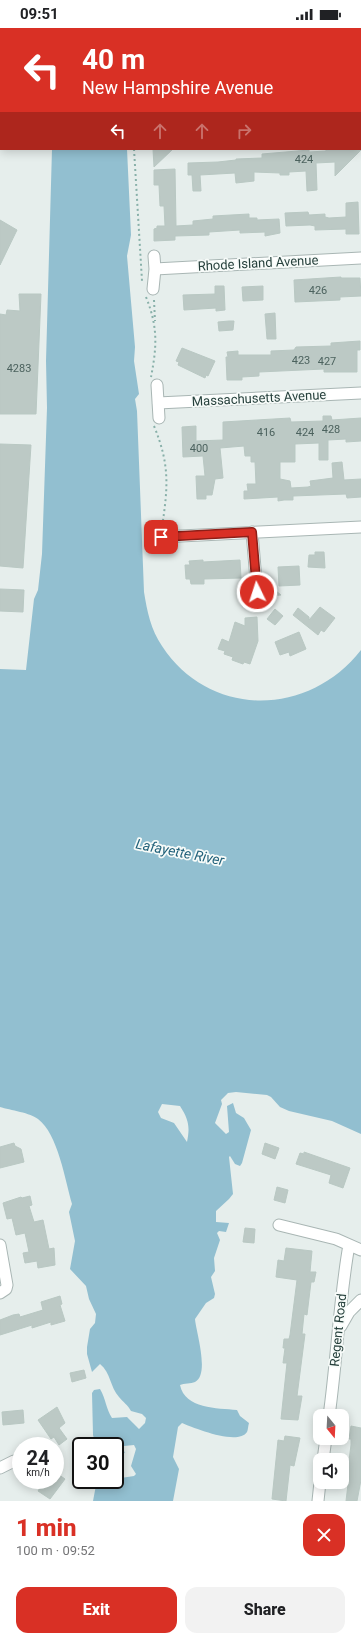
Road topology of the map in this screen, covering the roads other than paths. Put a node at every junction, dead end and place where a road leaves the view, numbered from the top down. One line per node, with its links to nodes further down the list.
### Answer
1 (154, 256): 3 (street)
2 (361, 258): 3 (street, Rhode Island Avenue)
3 (155, 269): 4 (street)
4 (148, 291)
5 (154, 384): 7 (street)
6 (361, 393): 7 (street, Massachusetts Avenue)
7 (158, 403): 8 (street)
8 (156, 422)
9 (361, 527): 10 (street)
10 (252, 532): 11 (street); 12 (street)
11 (161, 537)
12 (260, 603)
13 (279, 1225): 15 (street)
14 (0, 1245): 17 (street)
15 (349, 1245): 16 (street); 19 (street, Regent Road)
16 (361, 1250)
17 (1, 1292)
18 (361, 1300): 19 (street)
19 (340, 1328): 20 (street, Regent Road)
20 (330, 1409)
21 (12, 1462): 22 (street)
22 (0, 1468)
23 (319, 1489): 24 (street)
24 (318, 1501)

